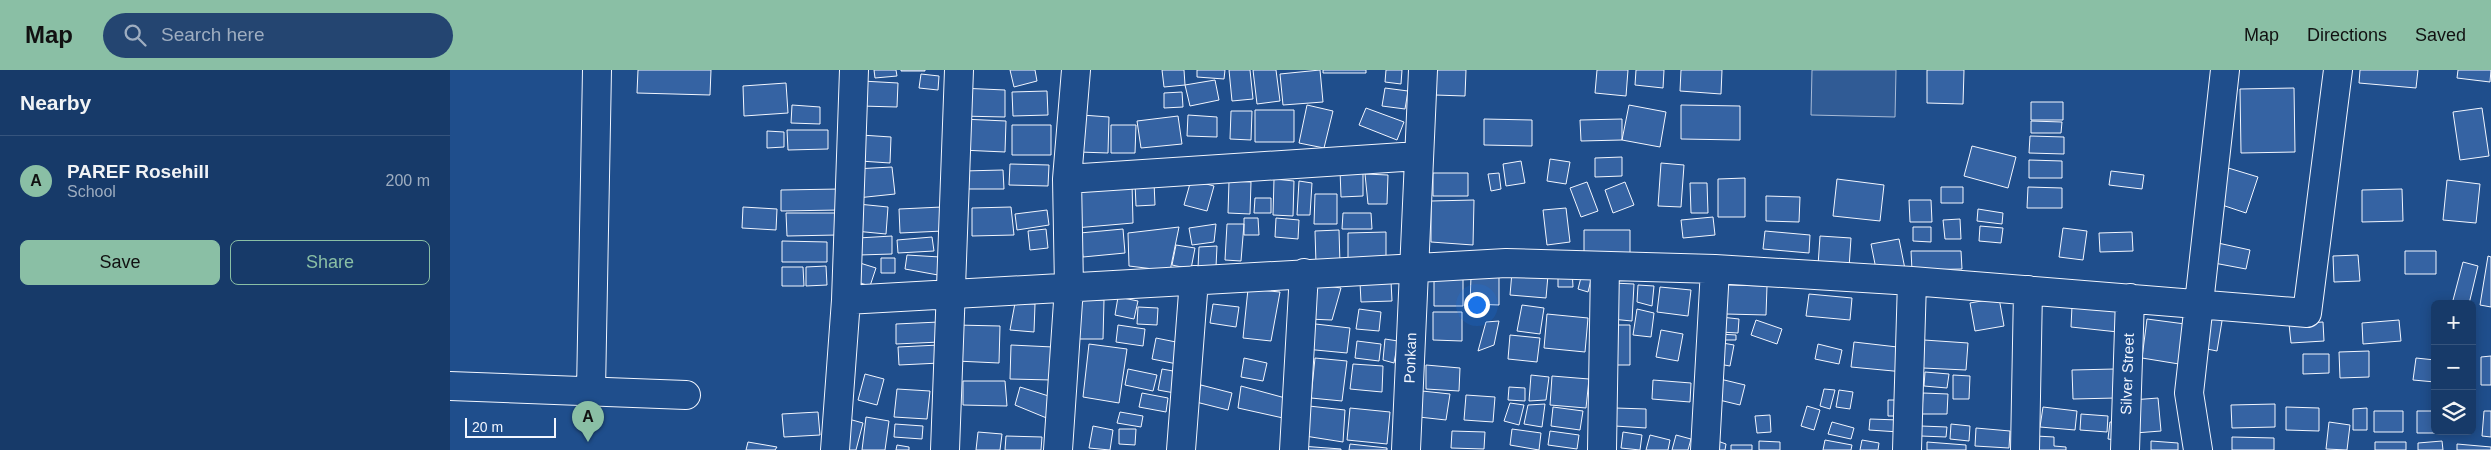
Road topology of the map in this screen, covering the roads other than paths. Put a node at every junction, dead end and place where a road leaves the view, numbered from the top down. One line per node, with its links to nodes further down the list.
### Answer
1 (597, 70): 23 (street)
2 (854, 70): 20 (street)
3 (959, 70): 18 (street)
4 (1076, 70): 9 (street)
5 (1423, 70): 8 (street, Ponkan)
6 (2225, 70): 21 (street)
7 (2338, 70): 21 (street)
8 (1418, 156): 9 (street); 10 (street, Ponkan)
9 (1066, 179): 16 (street)
10 (1414, 266): 11 (street); 13 (street); 30 (street, Ponkan)
11 (1605, 266): 12 (street); 31 (street)
12 (1716, 269): 15 (street); 32 (street)
13 (1304, 273): 14 (street); 29 (street)
14 (1194, 280): 16 (street); 28 (street)
15 (1912, 281): 17 (street); 33 (street)
16 (1069, 287): 18 (street); 27 (street)
17 (2028, 290): 19 (street); 34 (street)
18 (951, 294): 20 (street); 26 (street)
19 (2130, 298): 21 (street); 35 (street, Silver Street)
20 (846, 300): 25 (street)
21 (2200, 303): 36 (street)
22 (450, 386): 23 (street)
23 (591, 390): 24 (street)
24 (686, 395)
25 (835, 450)
26 (945, 450)
27 (1058, 450)
28 (1181, 450)
29 (1294, 450)
30 (1406, 450)
31 (1602, 450)
32 (1705, 450)
33 (1907, 450)
34 (2025, 450)
35 (2125, 450)
36 (2198, 450)

